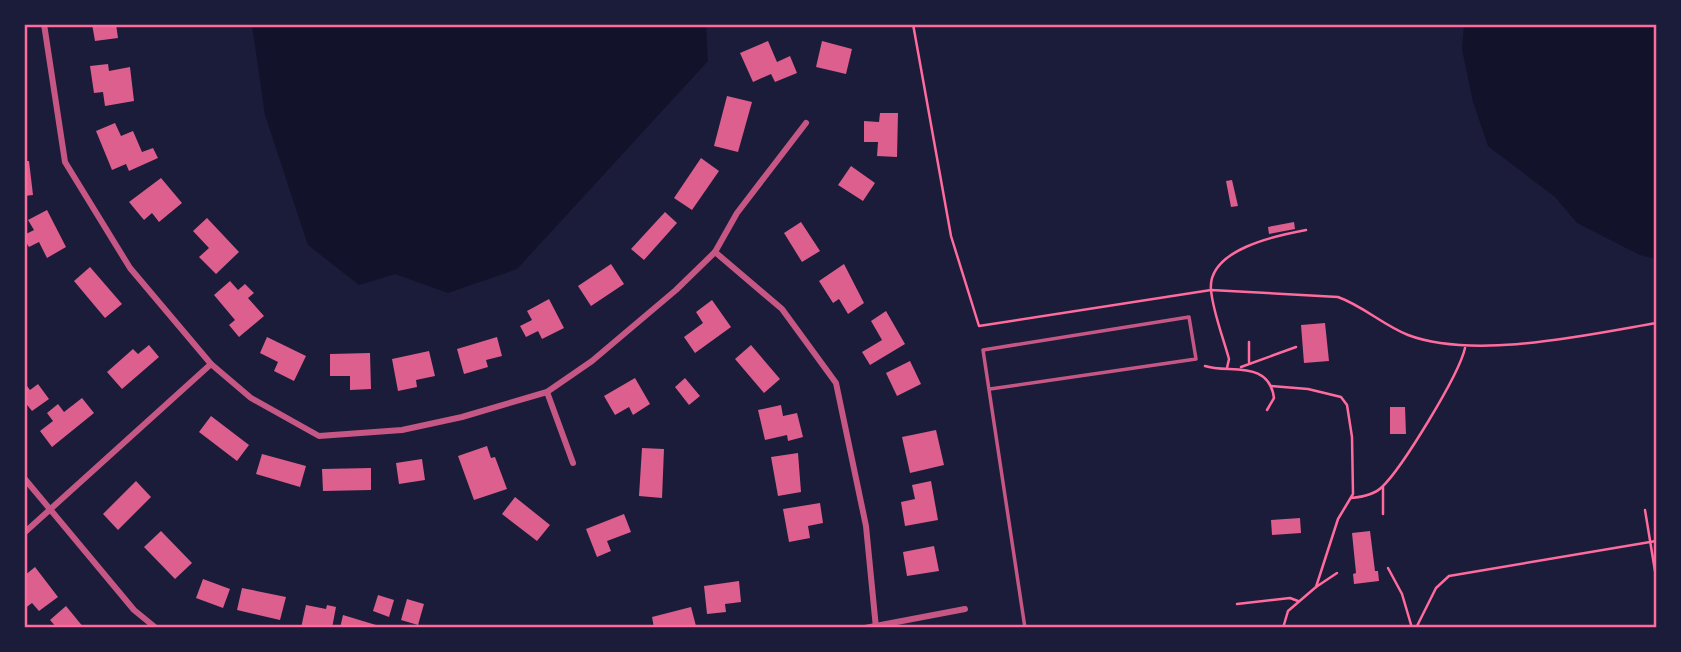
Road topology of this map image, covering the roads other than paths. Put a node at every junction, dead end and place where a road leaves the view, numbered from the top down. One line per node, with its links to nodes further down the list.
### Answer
1 (44, 24): 4 (street)
2 (806, 123): 3 (street)
3 (715, 252): 6 (street); 12 (street)
4 (211, 364): 6 (street); 9 (street)
5 (990, 389): 5 (lane); 15 (lane)
6 (548, 392): 7 (street)
7 (573, 463)
8 (24, 478): 9 (street)
9 (51, 510): 10 (street); 13 (street)
10 (24, 533)
11 (965, 609): 12 (street)
12 (875, 626): 14 (street)
13 (156, 628)
14 (865, 628)
15 (1026, 628)

